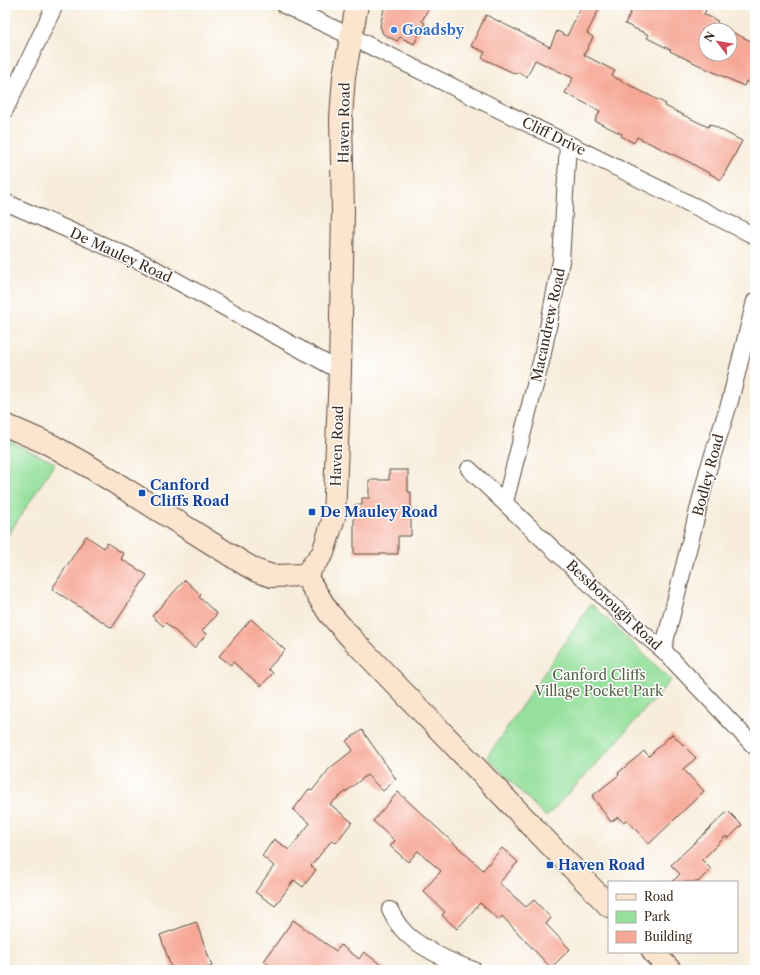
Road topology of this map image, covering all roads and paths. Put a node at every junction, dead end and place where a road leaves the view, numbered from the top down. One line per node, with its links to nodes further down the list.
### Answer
1 (55, 5): 5 (street)
2 (284, 5): 4 (street, Cliff Drive)
3 (357, 5): 4 (main road, Haven Road)
4 (352, 37): 6 (street, Cliff Drive); 10 (main road, Haven Road)
5 (5, 110)
6 (568, 144): 8 (street, Cliff Drive); 13 (street, Macandrew Road)
7 (5, 202): 10 (street, De Mauley Road)
8 (755, 236)
9 (755, 301): 15 (street, Bodley Road)
10 (340, 371): 14 (main road, Haven Road)
11 (5, 425): 14 (main road)
12 (469, 469): 13 (street, Bessborough Road)
13 (505, 502): 15 (street, Bessborough Road)
14 (305, 575): 17 (main road)
15 (663, 650): 16 (street, Bessborough Road)
16 (755, 747)
17 (608, 905)
18 (390, 910): 20 (street)
19 (654, 953): 21 (main road)
20 (474, 970)
21 (670, 970)

